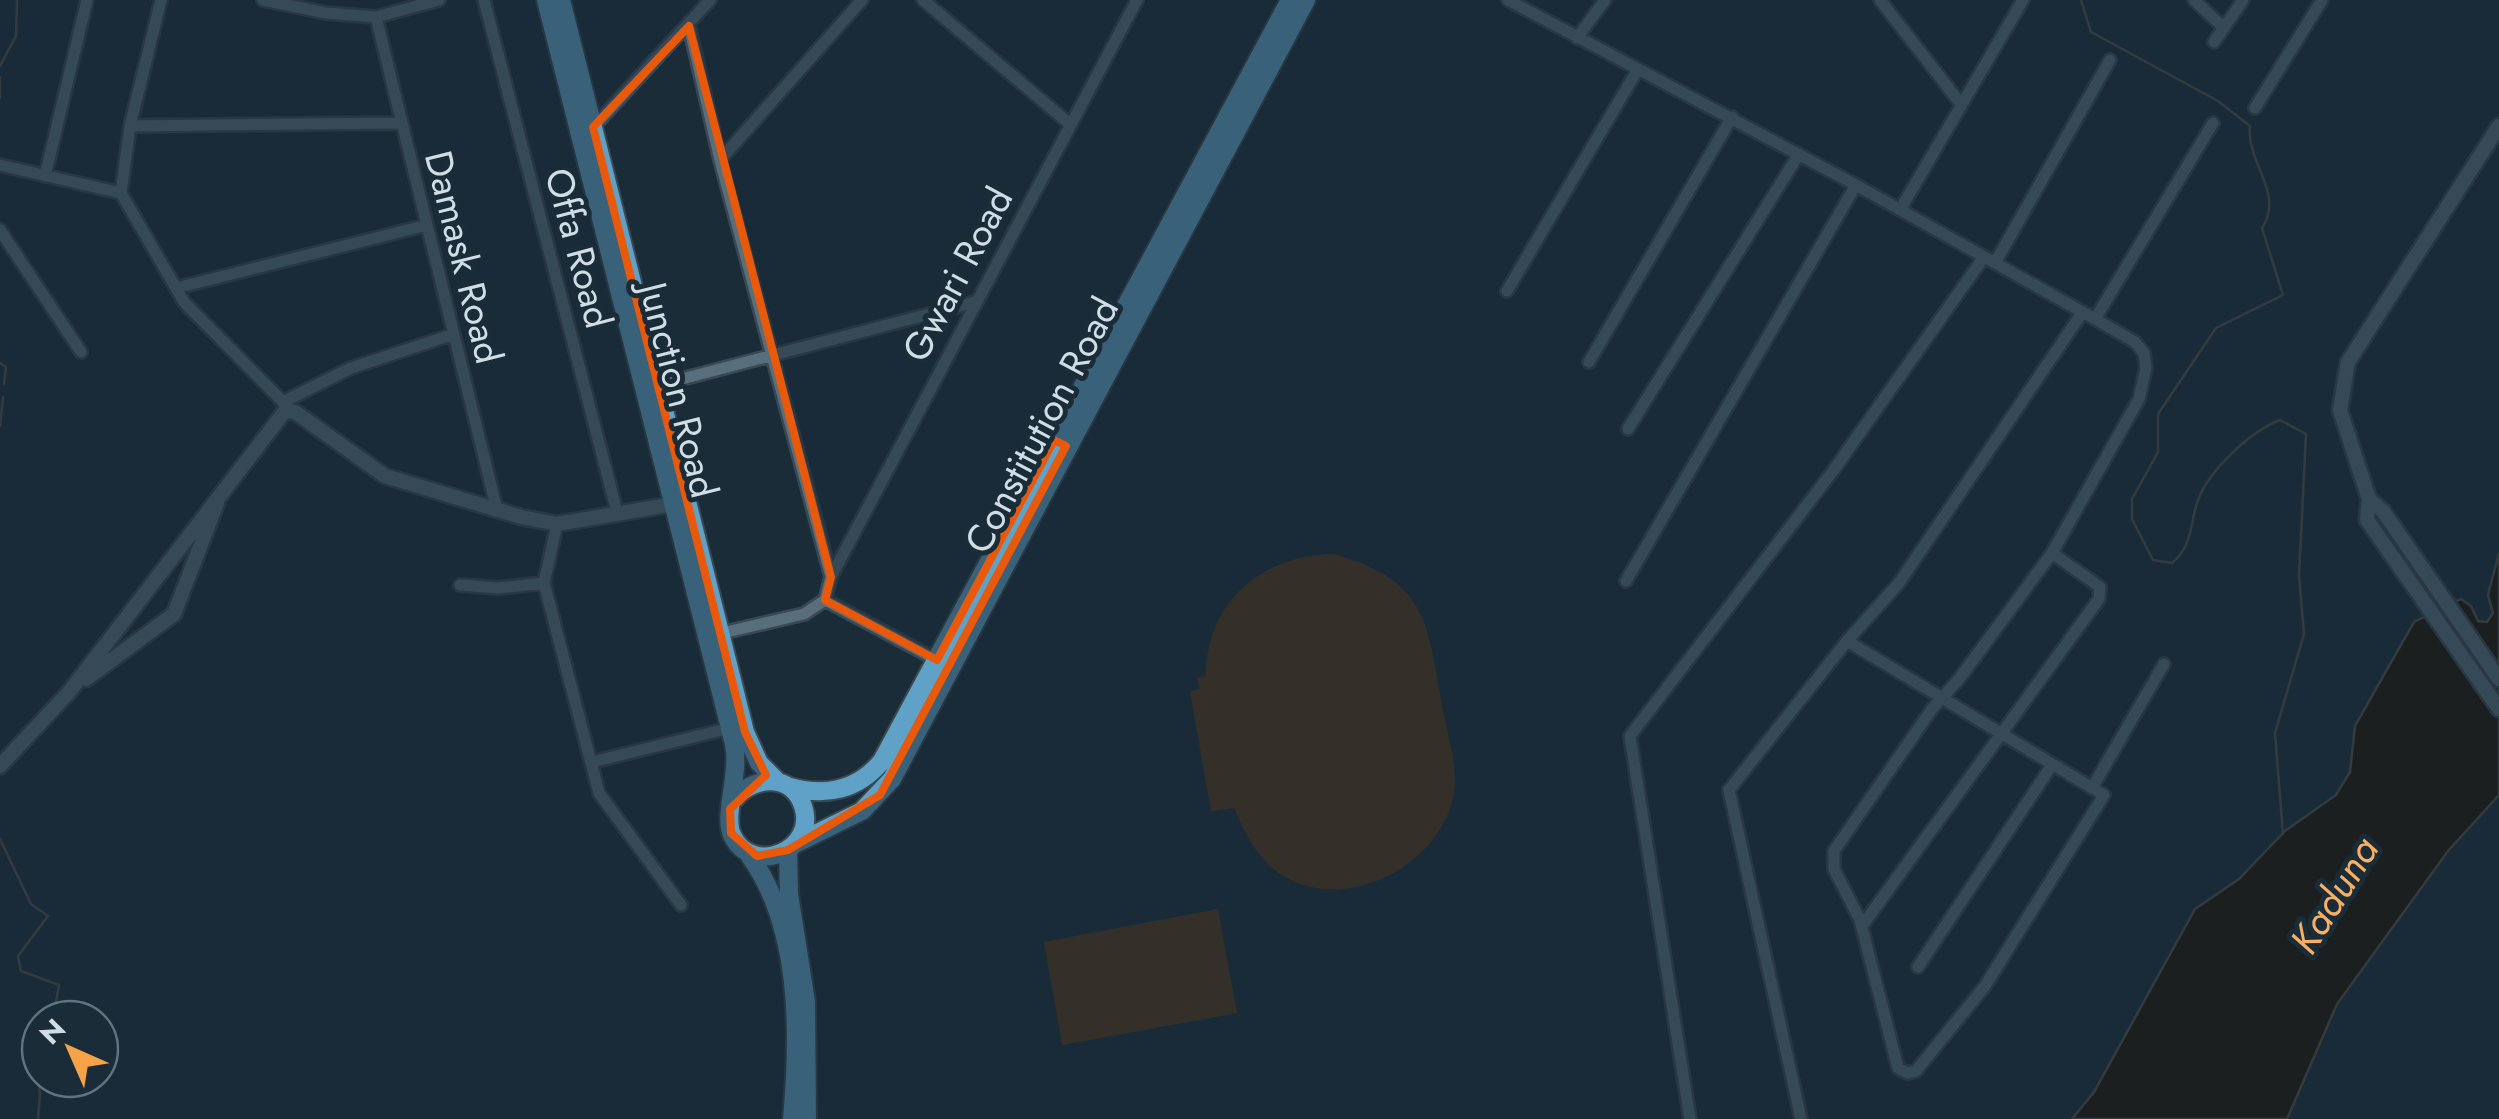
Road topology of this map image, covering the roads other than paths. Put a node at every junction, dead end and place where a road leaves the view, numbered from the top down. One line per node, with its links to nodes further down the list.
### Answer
1 (87, 0): 41 (street)
2 (160, 0): 35 (street)
3 (263, 0): 21 (street)
4 (439, 0): 22 (street)
5 (484, 0): 65 (street, Offa Road)
6 (546, 0): 63 (main road, Junction Road)
7 (561, 0): 37 (main road, Junction Road)
8 (710, 0): 23 (street)
9 (862, 0): 39 (street)
10 (923, 0): 34 (street)
11 (1137, 0): 34 (street, Gwari Road)
12 (1290, 0): 60 (main road, Constitution Road)
13 (1306, 0): 60 (main road, Constitution Road)
14 (1508, 0): 25 (street)
15 (1605, 0): 25 (street)
16 (1881, 0): 29 (street)
17 (2023, 0): 29 (street)
18 (2194, 0): 24 (street)
19 (2243, 0): 24 (street)
20 (2322, 0): 30 (street)
21 (278, 2): 22 (street)
22 (376, 17): 32 (street, Damask Road)
23 (689, 26): 37 (street); 39 (street, Gwari Road)
24 (2224, 28): 26 (street)
25 (1577, 38): 28 (street)
26 (2214, 42)
27 (2110, 60): 47 (street)
28 (1638, 69): 31 (street); 49 (street)
29 (1961, 104): 44 (street)
30 (2254, 108)
31 (1732, 118): 38 (street); 56 (street)
32 (400, 123): 35 (street); 45 (street, Damask Road)
33 (2214, 123): 52 (street)
34 (1071, 125): 50 (street, Gwari Road)
35 (130, 126): 43 (street)
36 (2499, 126): 62 (street)
37 (592, 127): 57 (main road, Junction Road)
38 (1799, 154): 42 (street); 59 (street)
39 (720, 160): 55 (street, Gwari Road)
40 (0, 166): 41 (street)
41 (45, 176): 43 (street)
42 (1856, 186): 44 (street); 69 (street)
43 (120, 193): 48 (street)
44 (1900, 210): 47 (street)
45 (427, 225): 48 (street); 53 (street, Damask Road)
46 (0, 230): 54 (street)
47 (1989, 260): 51 (street); 96 (street)
48 (176, 288): 58 (street)
49 (1507, 291)
50 (975, 302): 55 (street); 68 (street, Gwari Road)
51 (2082, 313): 52 (street); 74 (street)
52 (2095, 319): 67 (street)
53 (451, 335): 58 (street); 64 (street, Damask Road)
54 (80, 352)
55 (775, 356): 57 (street); 68 (street, Gwari Road)
56 (1589, 362)
57 (660, 385): 73 (main road, Junction Road)
58 (287, 406): 61 (street); 64 (street)
59 (1628, 429)
60 (1060, 443): 75 (main road, Constitution Road); 89 (main road, Constitution Road)
61 (223, 488): 78 (street); 78 (street)
62 (2369, 499): 77 (street); 80 (street)
63 (674, 504): 65 (street); 81 (main road, Junction Road)
64 (497, 510): 66 (street)
65 (617, 512): 66 (street)
66 (557, 524): 70 (street)
67 (2052, 553): 79 (street); 82 (street)
68 (831, 577): 72 (street, Gwari Road)
69 (1626, 580)
70 (544, 583): 71 (street); 83 (street)
71 (460, 584)
72 (825, 600): 73 (street); 75 (street)
73 (722, 633): 86 (main road, Junction Road)
74 (1847, 641): 79 (street); 97 (street)
75 (937, 660): 86 (main road, Constitution Road)
76 (2164, 664): 87 (street)
77 (2499, 679)
78 (70, 691): 85 (street)
79 (1942, 695): 82 (street); 92 (street)
80 (2499, 708)
81 (730, 728): 83 (street); 88 (main road, Junction Road)
82 (2001, 734): 84 (street); 92 (street)
83 (592, 762): 91 (street)
84 (2052, 765): 87 (street); 93 (street)
85 (0, 766)
86 (784, 785): 88 (main road); 89 (main road)
87 (2092, 788): 92 (street)
88 (734, 798): 90 (main road)
89 (792, 847): 90 (main road); 95 (main road)
90 (746, 852): 94 (main road)
91 (681, 906)
92 (1862, 926)
93 (1918, 967)
94 (792, 1119)
95 (807, 1119)
96 (1690, 1119)
97 (1801, 1119)

